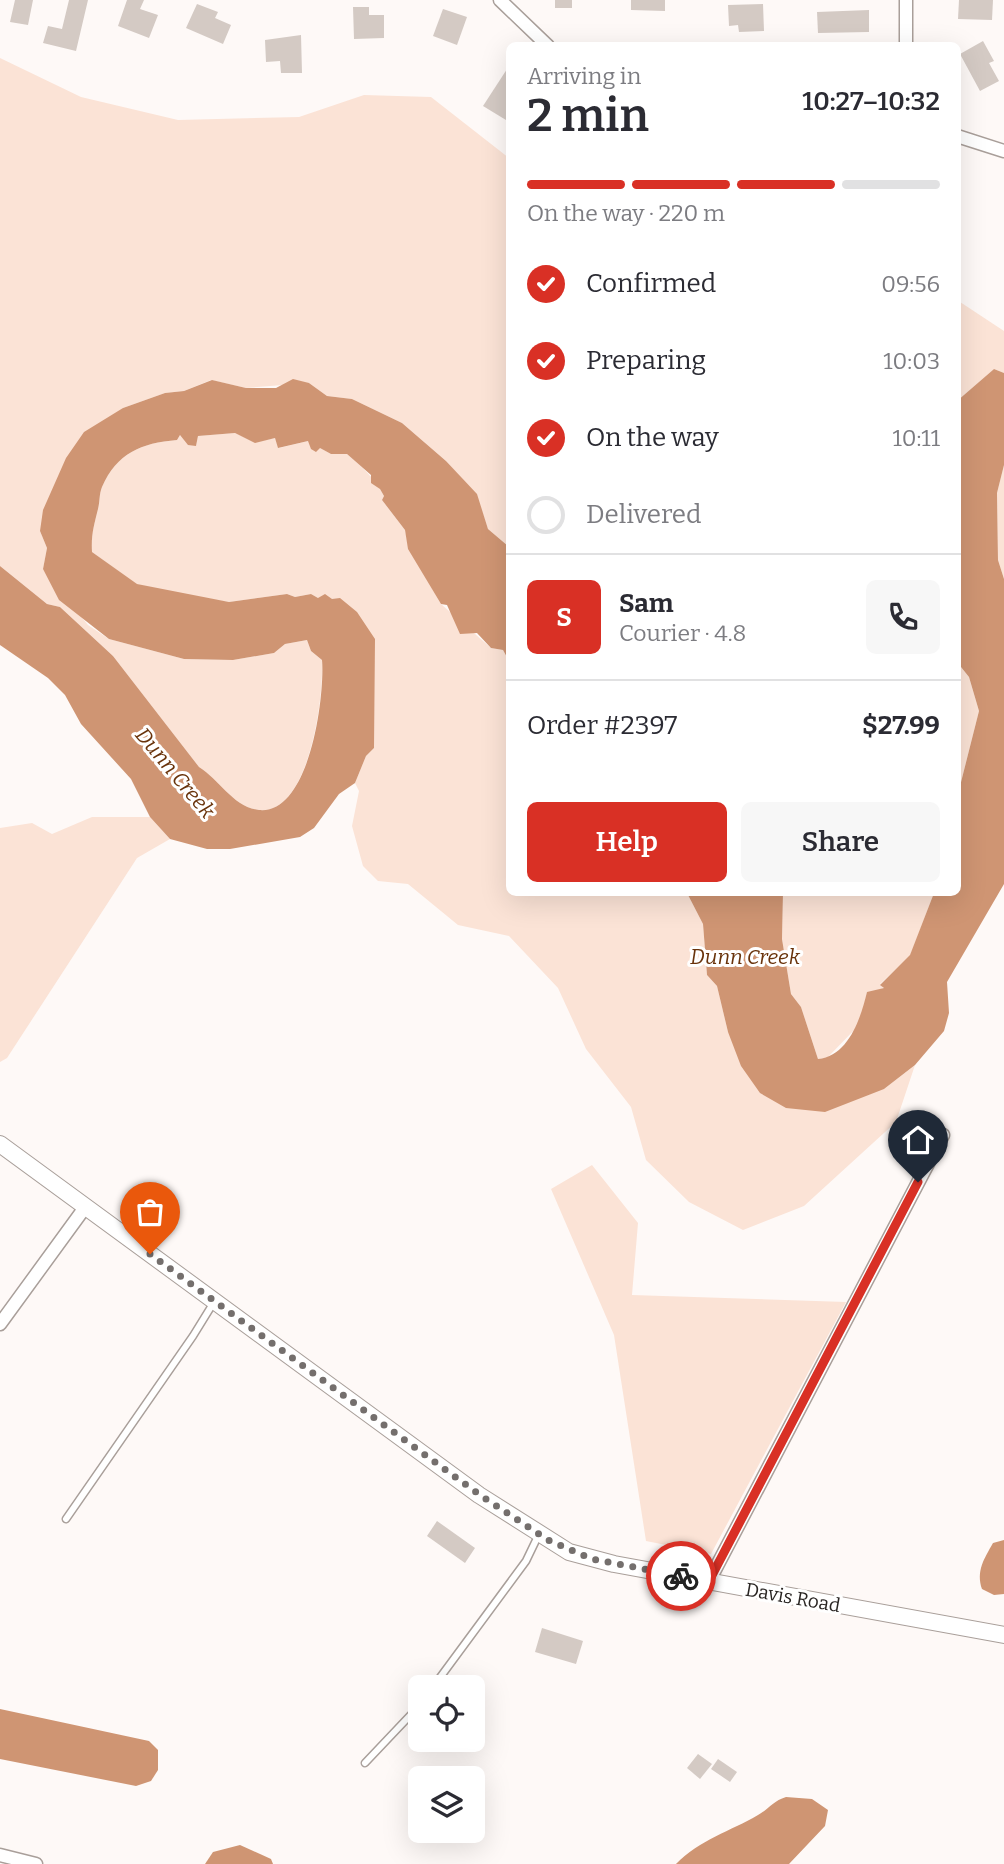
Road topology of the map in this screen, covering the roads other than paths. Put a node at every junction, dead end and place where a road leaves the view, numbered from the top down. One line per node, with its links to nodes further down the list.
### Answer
1 (500, 0): 3 (street)
2 (906, 0): 4 (street)
3 (544, 42)
4 (906, 42)
5 (961, 137): 6 (street)
6 (1004, 151)
7 (943, 1135): 14 (street)
8 (0, 1144): 9 (street, Davis Road)
9 (86, 1206): 10 (street, Davis Road); 11 (street)
10 (215, 1301): 12 (lane); 13 (street, Davis Road)
11 (0, 1324)
12 (66, 1519)
13 (539, 1534): 14 (street, Davis Road); 16 (lane)
14 (709, 1581): 15 (street, Davis Road)
15 (1004, 1635)
16 (442, 1675)
17 (408, 1718): 18 (lane)
18 (365, 1763)
19 (0, 1856): 20 (street)
20 (36, 1864)

